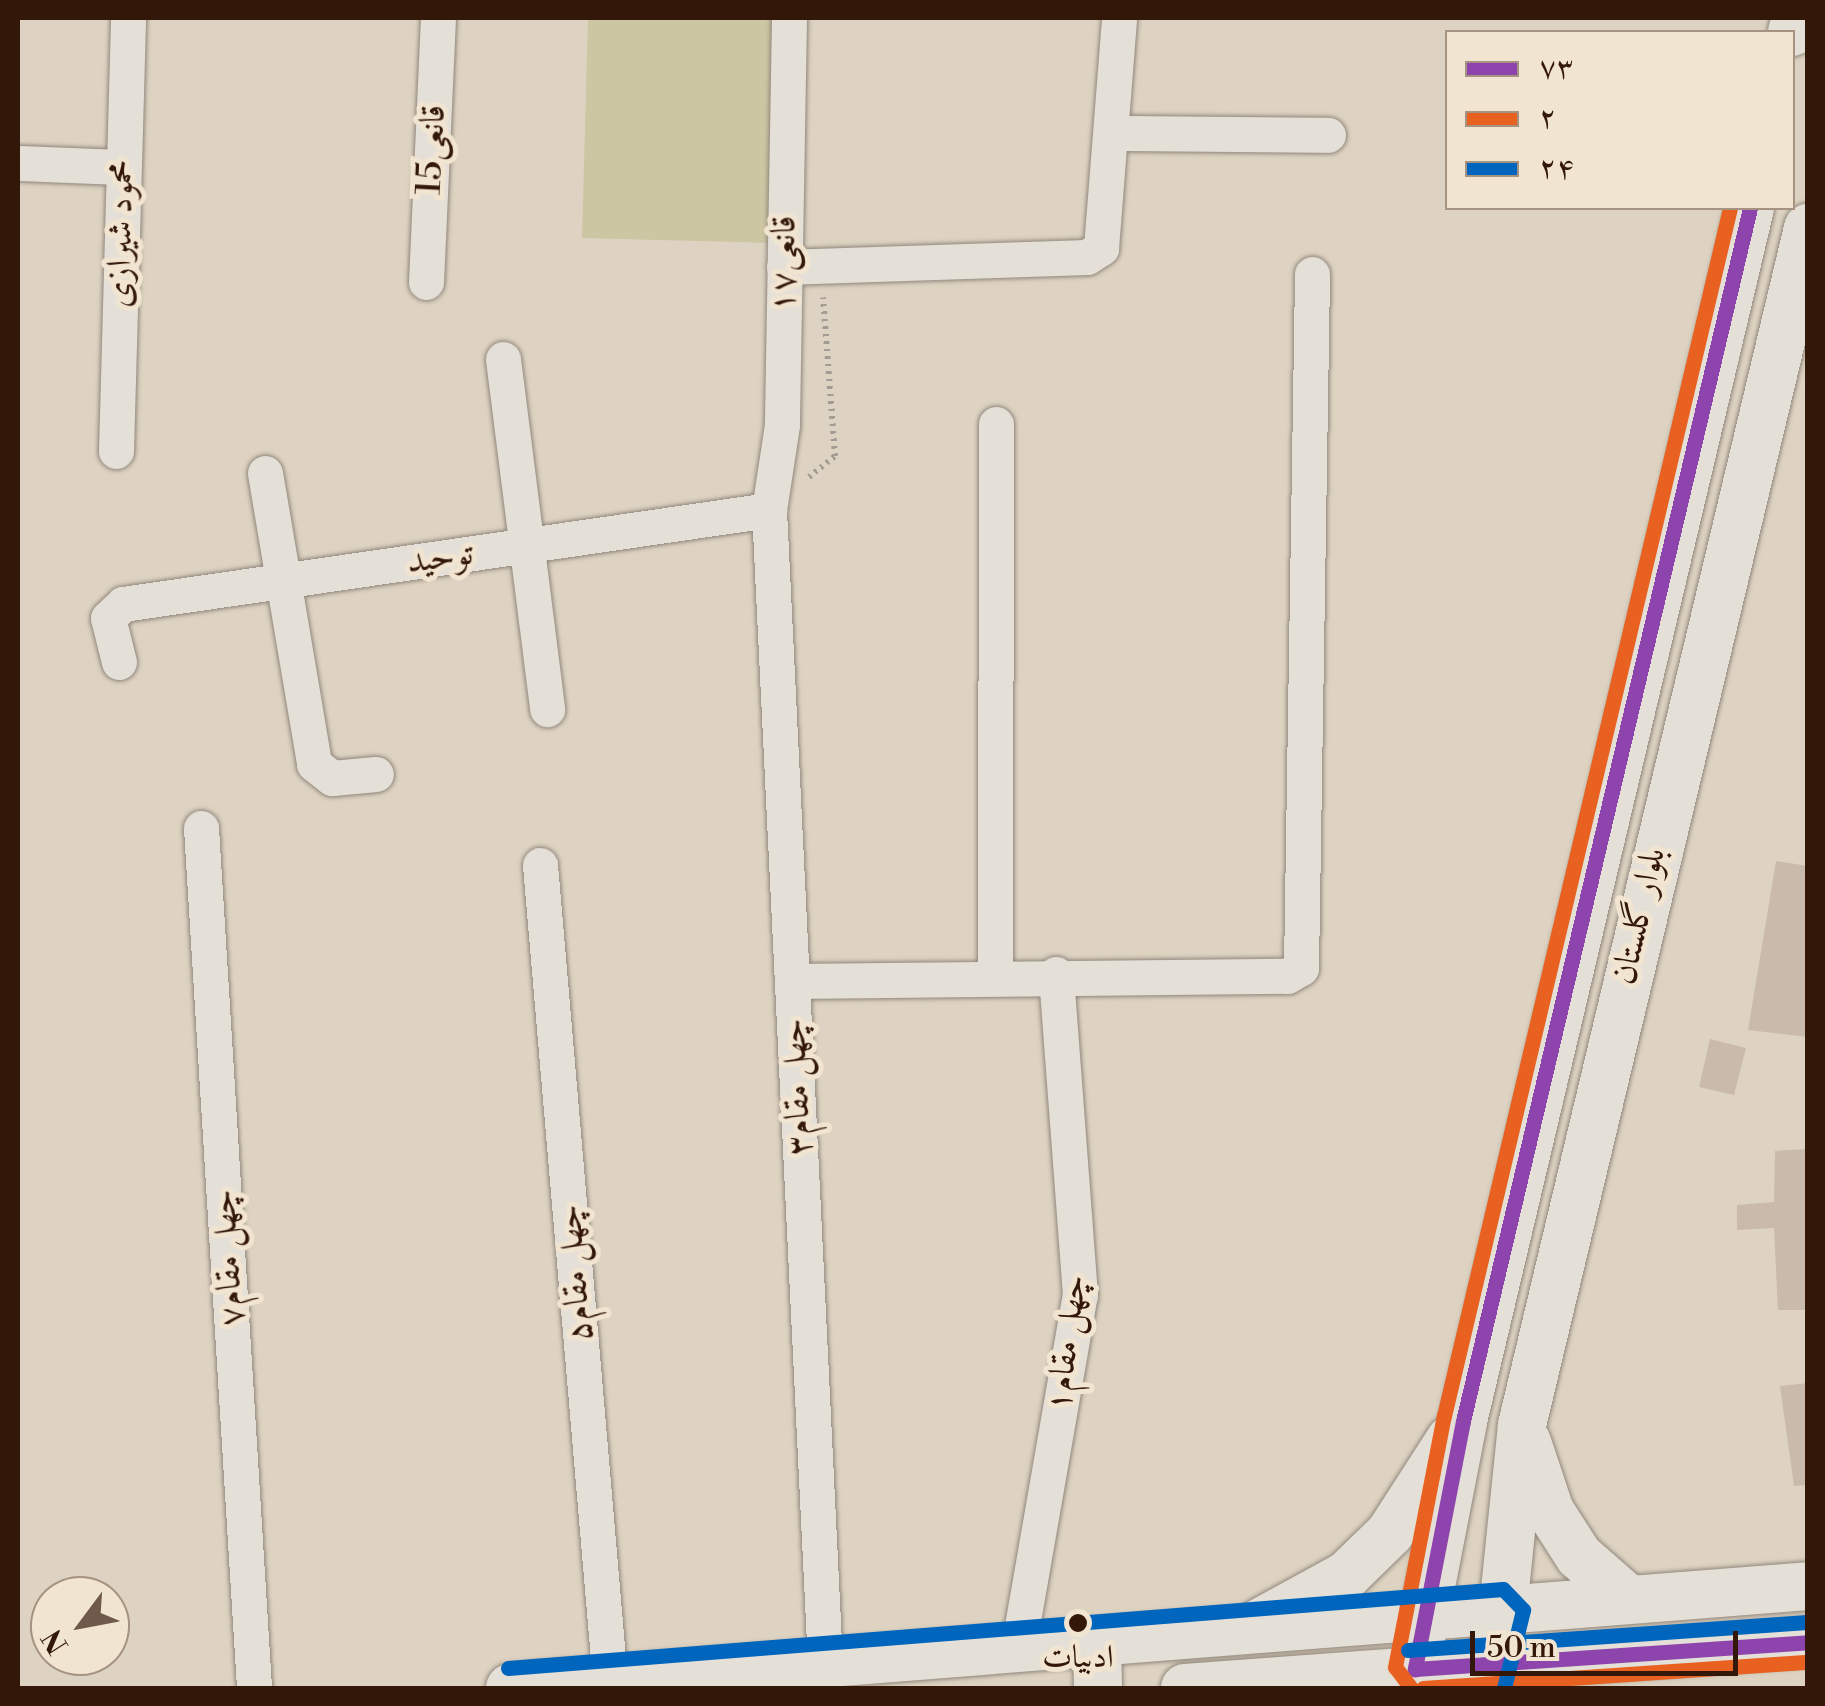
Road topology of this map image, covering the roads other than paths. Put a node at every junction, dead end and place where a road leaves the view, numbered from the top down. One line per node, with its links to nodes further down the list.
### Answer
1 (128, 18): 8 (street, محمود شیرازی)
2 (438, 18): 13 (street, 15قانعی)
3 (789, 18): 11 (street, ۱۷قانعی)
4 (1119, 18): 5 (street)
5 (1114, 133): 6 (street); 11 (street)
6 (1328, 134)
7 (18, 164): 8 (street)
8 (122, 167): 18 (street, محمود شیرازی)
9 (1750, 210): 16 (main road, بلوار گلستان)
10 (1808, 228): 17 (main road, بلوار گلستان)
11 (784, 267): 20 (street, ۱۷قانعی)
12 (1312, 274): 30 (street)
13 (426, 282)
14 (503, 359): 21 (street)
15 (996, 424): 31 (street)
16 (1695, 438): 17 (main road); 28 (main road, بلوار گلستان)
17 (1756, 448): 29 (main road, بلوار گلستان)
18 (116, 452)
19 (265, 474): 22 (street)
20 (769, 510): 21 (street, توحید); 32 (street, چهل مقام۳)
21 (532, 545): 22 (street, توحید); 24 (street)
22 (283, 582): 23 (street, توحید); 25 (street)
23 (119, 662)
24 (546, 709)
25 (376, 774)
26 (201, 828): 47 (street, چهل مقام۷)
27 (540, 866): 46 (street, چهل مقام۵)
28 (1576, 933): 29 (main road); 33 (main road, بلوار گلستان)
29 (1631, 943): 34 (main road, بلوار گلستان)
30 (1056, 974): 31 (street); 41 (street, چهل مقام۱)
31 (995, 976): 32 (street)
32 (792, 980): 42 (street, چهل مقام۳)
33 (1463, 1420): 38 (main road, بلوار گلستان); 39 (main road)
34 (1522, 1425): 36 (main road); 37 (main road, بلوار گلستان)
35 (1808, 1586): 36 (main road)
36 (1628, 1600): 37 (main road)
37 (1503, 1609): 38 (main road); 44 (main road, بلوار گلستان)
38 (1425, 1617): 39 (main road); 45 (main road, بلوار گلستان)
39 (1246, 1630): 43 (main road)
40 (1808, 1642): 44 (main road)
41 (1018, 1649): 42 (main road); 43 (main road)
42 (825, 1664): 46 (main road)
43 (1097, 1666)
44 (1487, 1676): 45 (main road)
45 (1414, 1679): 49 (main road)
46 (610, 1681): 48 (main road)
47 (254, 1688)
48 (510, 1688)
49 (1185, 1688)

